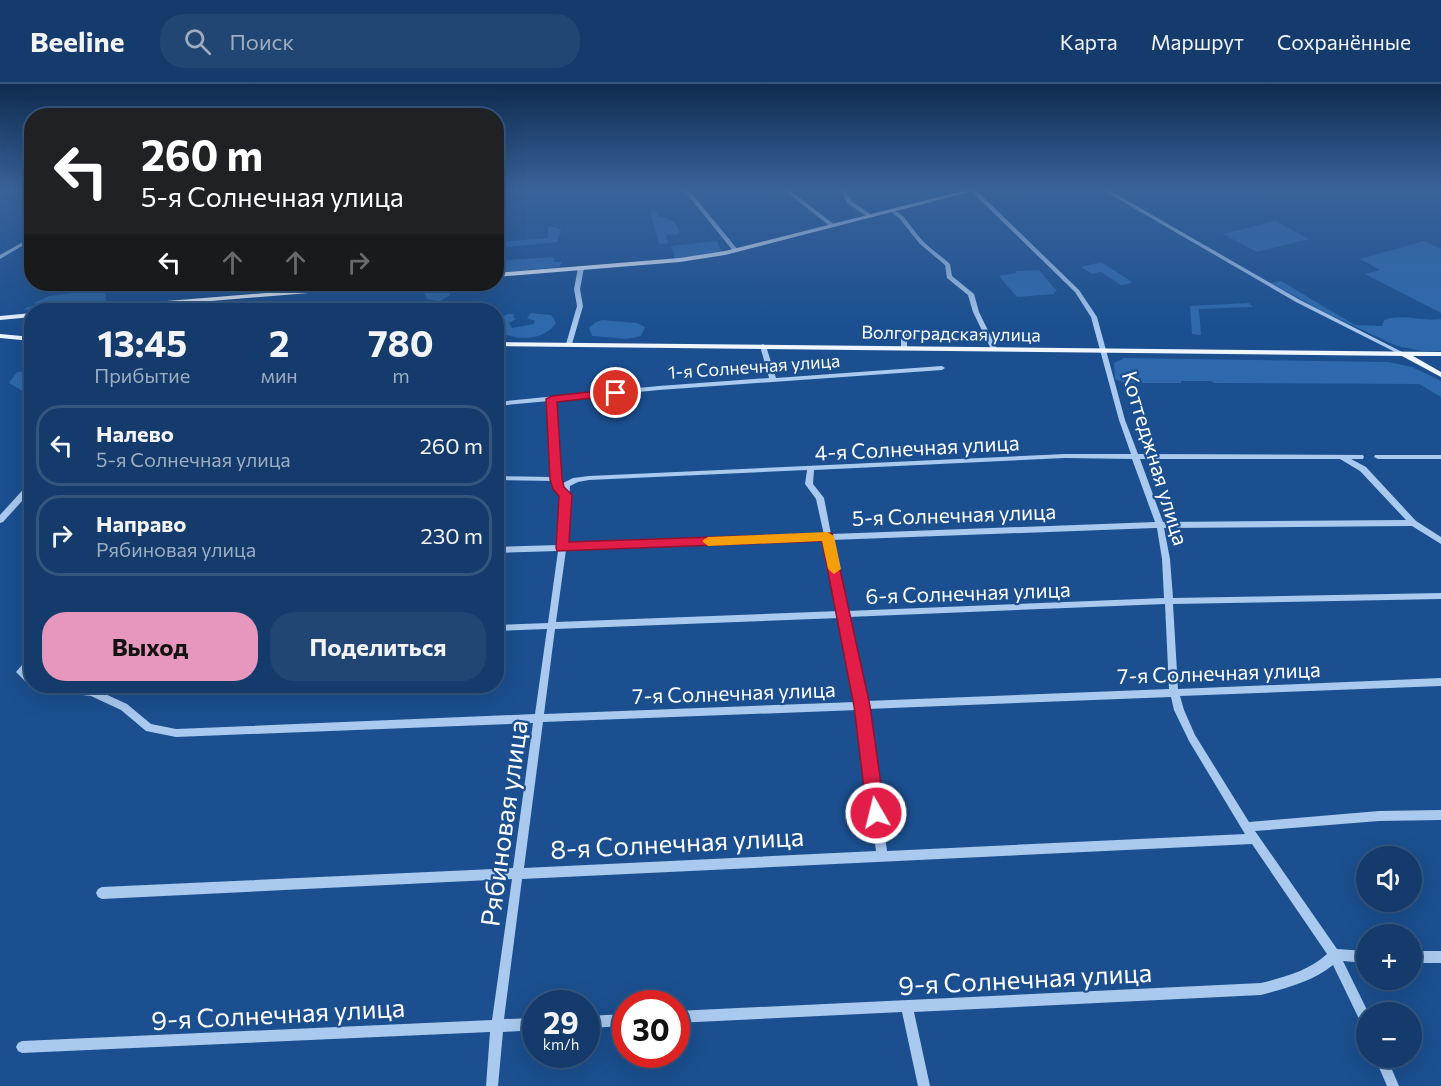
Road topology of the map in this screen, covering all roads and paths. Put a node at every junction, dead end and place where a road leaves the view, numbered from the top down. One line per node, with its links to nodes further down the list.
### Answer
1 (723, 236): 7 (street)
2 (795, 236): 7 (main road)
3 (915, 236): 22 (street)
4 (1022, 236): 23 (street, Коттеджная улица)
5 (1184, 236): 24 (street)
6 (24, 243): 8 (street)
7 (736, 251): 9 (main road)
8 (0, 257)
9 (581, 268): 10 (main road); 19 (street)
10 (504, 274)
11 (309, 291): 12 (main road)
12 (165, 303)
13 (24, 316): 14 (main road)
14 (0, 318)
15 (904, 331): 21 (street)
16 (0, 336): 17 (main road)
17 (24, 338)
18 (504, 344): 19 (main road, Волгоградская улица)
19 (569, 344): 20 (main road, Волгоградская улица)
20 (763, 346): 21 (main road, Волгоградская улица); 28 (street)
21 (904, 347): 22 (main road, Волгоградская улица)
22 (994, 349): 23 (main road, Волгоградская улица)
23 (1105, 352): 24 (main road, Волгоградская улица); 31 (street, Коттеджная улица)
24 (1405, 355): 25 (main road, Волгоградская улица); 27 (main road)
25 (1441, 356)
26 (942, 368): 28 (street, 1-я Солнечная улица)
27 (1441, 375)
28 (773, 380): 29 (street, 1-я Солнечная улица)
29 (552, 399): 30 (street, 1-я Солнечная улица); 38 (street)
30 (504, 403)
31 (1133, 455): 32 (street, 4-я Солнечная улица); 36 (street, 4-я Солнечная улица); 43 (street, Коттеджная улица)
32 (1342, 457): 33 (street, 4-я Солнечная улица); 42 (street)
33 (1360, 457)
34 (1378, 457): 35 (street)
35 (1441, 457)
36 (812, 469): 40 (street, 4-я Солнечная улица); 44 (street)
37 (504, 478): 38 (street)
38 (556, 479): 40 (street)
39 (24, 494): 41 (street)
40 (566, 495): 46 (street, Рябиновая улица)
41 (0, 520)
42 (1413, 523): 43 (street, 5-я Солнечная улица); 45 (street)
43 (1160, 525): 44 (street, 5-я Солнечная улица); 49 (street, Коттеджная улица)
44 (827, 536): 46 (street, 5-я Солнечная улица); 50 (street)
45 (1441, 541)
46 (562, 548): 47 (street, 5-я Солнечная улица); 51 (street, Рябиновая улица)
47 (504, 550)
48 (1441, 596): 49 (street, 6-я Солнечная улица)
49 (1170, 601): 50 (street, 6-я Солнечная улица); 54 (street, Коттеджная улица)
50 (845, 615): 51 (street, 6-я Солнечная улица); 56 (street)
51 (551, 626): 52 (street, 6-я Солнечная улица); 57 (street, Рябиновая улица)
52 (504, 628)
53 (1441, 682): 54 (street, 7-я Солнечная улица)
54 (1174, 692): 56 (street, 7-я Солнечная улица); 59 (street, Коттеджная улица)
55 (94, 693): 57 (street, 7-я Солнечная улица)
56 (862, 706): 57 (street, 7-я Солнечная улица); 61 (street)
57 (540, 717): 62 (street, Рябиновая улица)
58 (1441, 815): 59 (street)
59 (1246, 827): 60 (street, Коттеджная улица)
60 (1254, 839): 61 (street, 8-я Солнечная улица); 64 (street, Коттеджная улица)
61 (882, 855): 62 (street, 8-я Солнечная улица)
62 (520, 872): 63 (street, 8-я Солнечная улица); 72 (street, Рябиновая улица)
63 (102, 893)
64 (1334, 955): 65 (street); 68 (street, Коттеджная улица); 69 (street, 9-я Солнечная улица)
65 (1356, 956)
66 (1422, 957): 67 (street)
67 (1441, 957)
68 (1357, 1002)
69 (907, 1006): 70 (street, 9-я Солнечная улица); 76 (street)
70 (690, 1016)
71 (522, 1025): 72 (street, 9-я Солнечная улица)
72 (497, 1026): 73 (street, 9-я Солнечная улица); 75 (street, Рябиновая улица)
73 (22, 1047)
74 (1385, 1068): 77 (street)
75 (492, 1086)
76 (924, 1086)
77 (1393, 1086)

